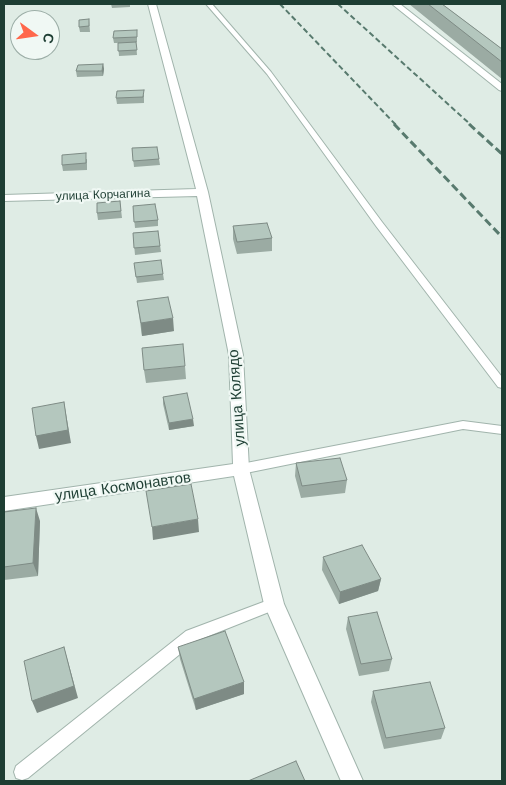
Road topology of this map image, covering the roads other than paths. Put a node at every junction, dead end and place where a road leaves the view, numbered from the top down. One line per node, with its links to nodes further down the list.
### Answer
1 (152, 4): 5 (street, улица Колядо)
2 (209, 4): 7 (lane)
3 (396, 4): 4 (street)
4 (502, 88)
5 (202, 192): 6 (street, улица Корчагина); 9 (street, улица Колядо)
6 (4, 198)
7 (502, 384)
8 (502, 430): 9 (lane)
9 (241, 469): 10 (street, улица Космонавтов); 11 (street, улица Колядо)
10 (4, 504)
11 (274, 604): 12 (lane); 13 (street, улица Колядо)
12 (22, 772)
13 (352, 781)

